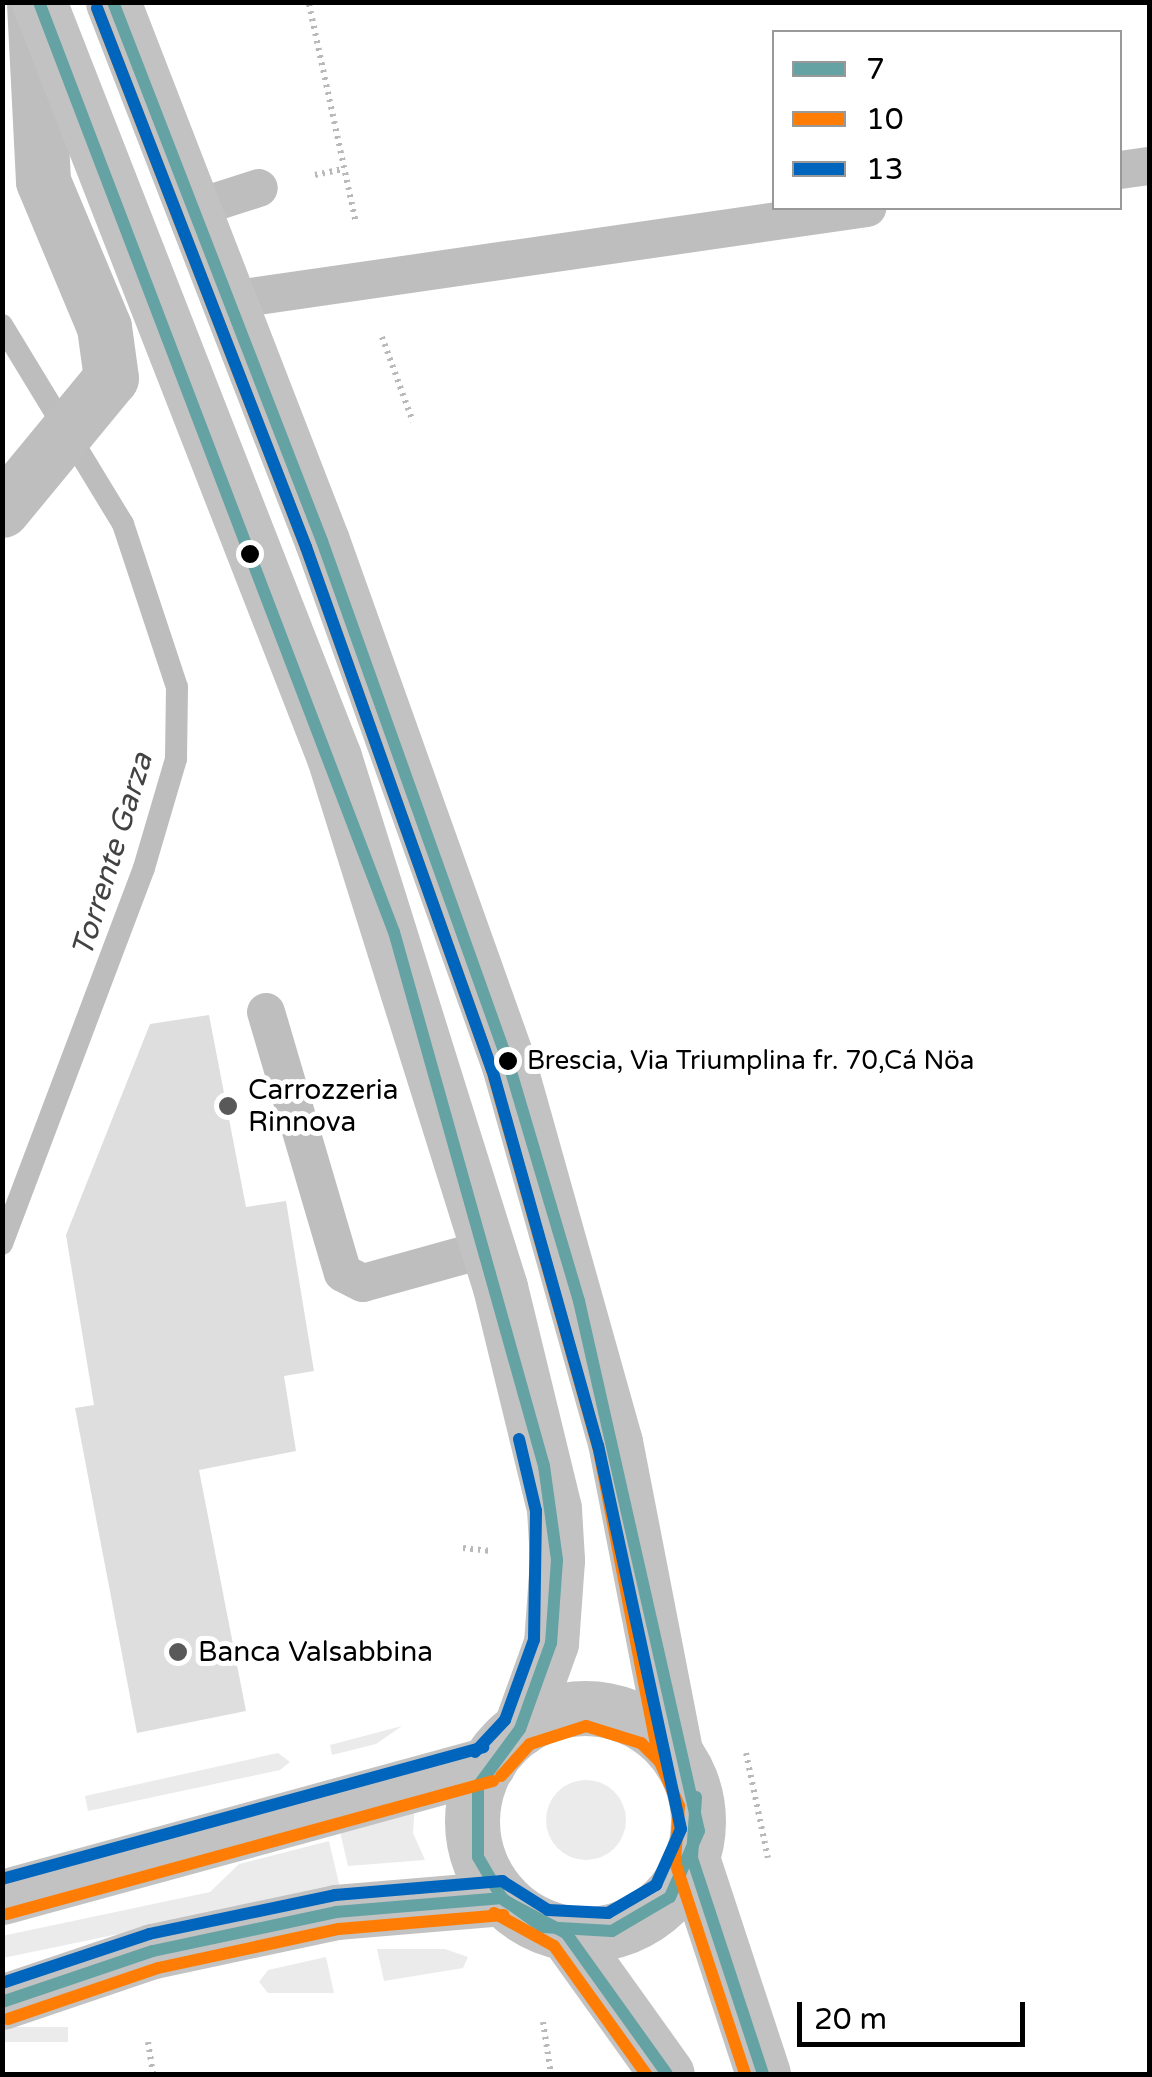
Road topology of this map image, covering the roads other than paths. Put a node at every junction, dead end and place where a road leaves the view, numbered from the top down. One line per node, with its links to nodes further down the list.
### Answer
1 (36, 2): 9 (street); 11 (main road)
2 (113, 2): 6 (main road)
3 (1150, 166): 4 (lane)
4 (1122, 170)
5 (259, 188): 6 (lane)
6 (193, 209): 8 (main road)
7 (852, 210): 8 (lane)
8 (230, 300): 13 (main road)
9 (9, 505)
10 (266, 1012): 11 (lane)
11 (489, 1248): 12 (main road)
12 (504, 1746): 13 (main road); 15 (main road); 16 (main road)
13 (675, 1752): 14 (main road)
14 (692, 1858): 17 (main road); 20 (main road)
15 (2, 1896)
16 (502, 1898): 17 (main road); 18 (main road)
17 (566, 1933): 19 (main road)
18 (2, 2002)
19 (667, 2074)
20 (763, 2074)

